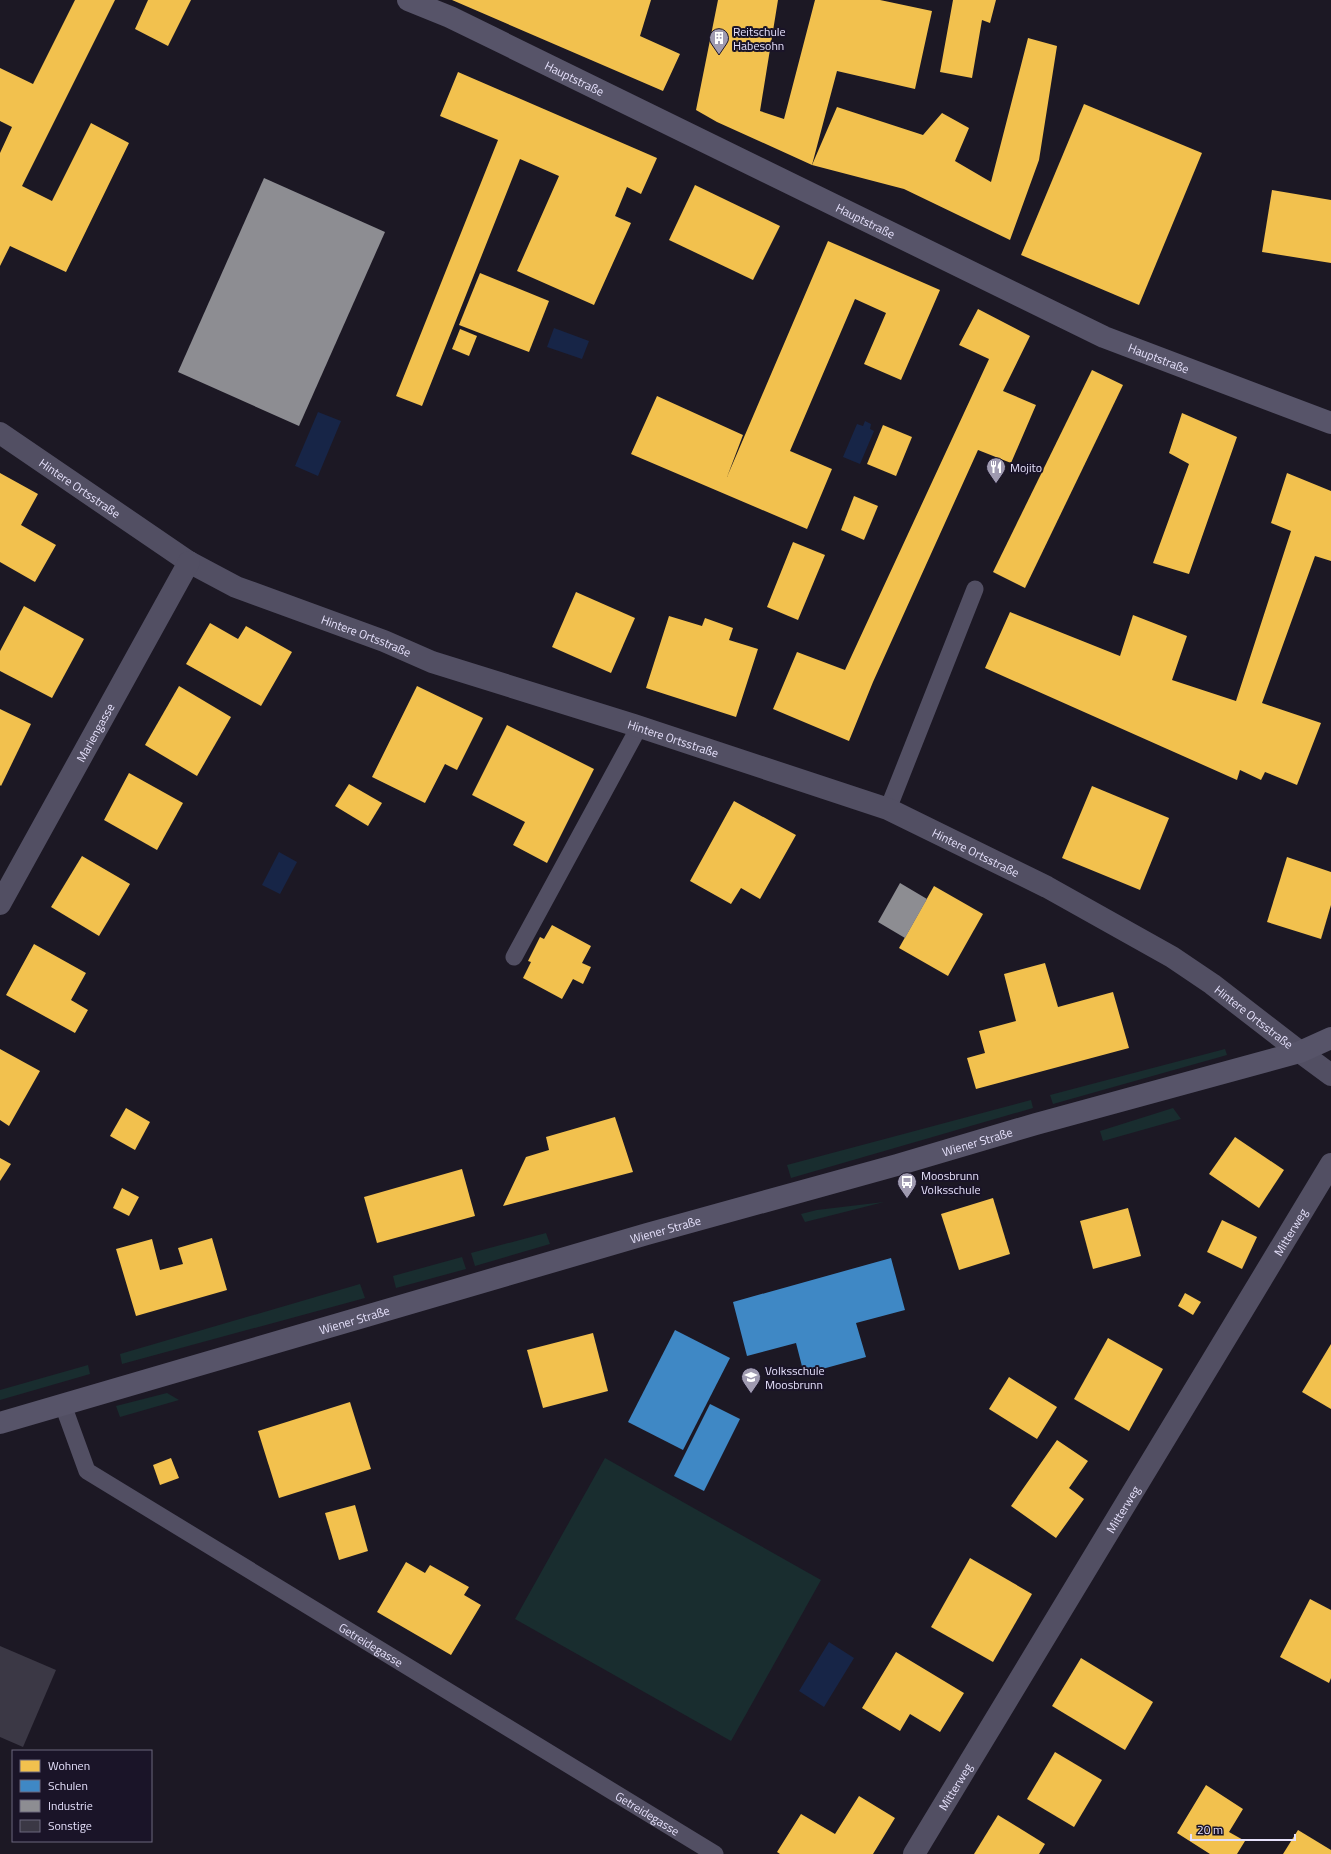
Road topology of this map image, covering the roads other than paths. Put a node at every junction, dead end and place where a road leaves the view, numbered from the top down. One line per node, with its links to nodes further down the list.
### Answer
1 (408, 0): 2 (main road, Hauptstraße)
2 (1331, 423)
3 (0, 433): 4 (street, Hintere Ortsstraße)
4 (189, 562): 6 (street, Hintere Ortsstraße); 8 (street, Mariengasse)
5 (975, 589): 7 (lane)
6 (639, 727): 7 (street, Hintere Ortsstraße); 9 (lane)
7 (888, 809): 11 (street, Hintere Ortsstraße)
8 (0, 904)
9 (514, 957)
10 (1331, 1038): 11 (main road, Wiener Straße)
11 (1300, 1052): 12 (street, Hintere Ortsstraße); 14 (main road, Wiener Straße)
12 (1331, 1074)
13 (1331, 1164): 17 (street, Mitterweg)
14 (63, 1405): 15 (main road, Wiener Straße); 16 (lane, Getreidegasse)
15 (0, 1423)
16 (715, 1854)
17 (914, 1854)

